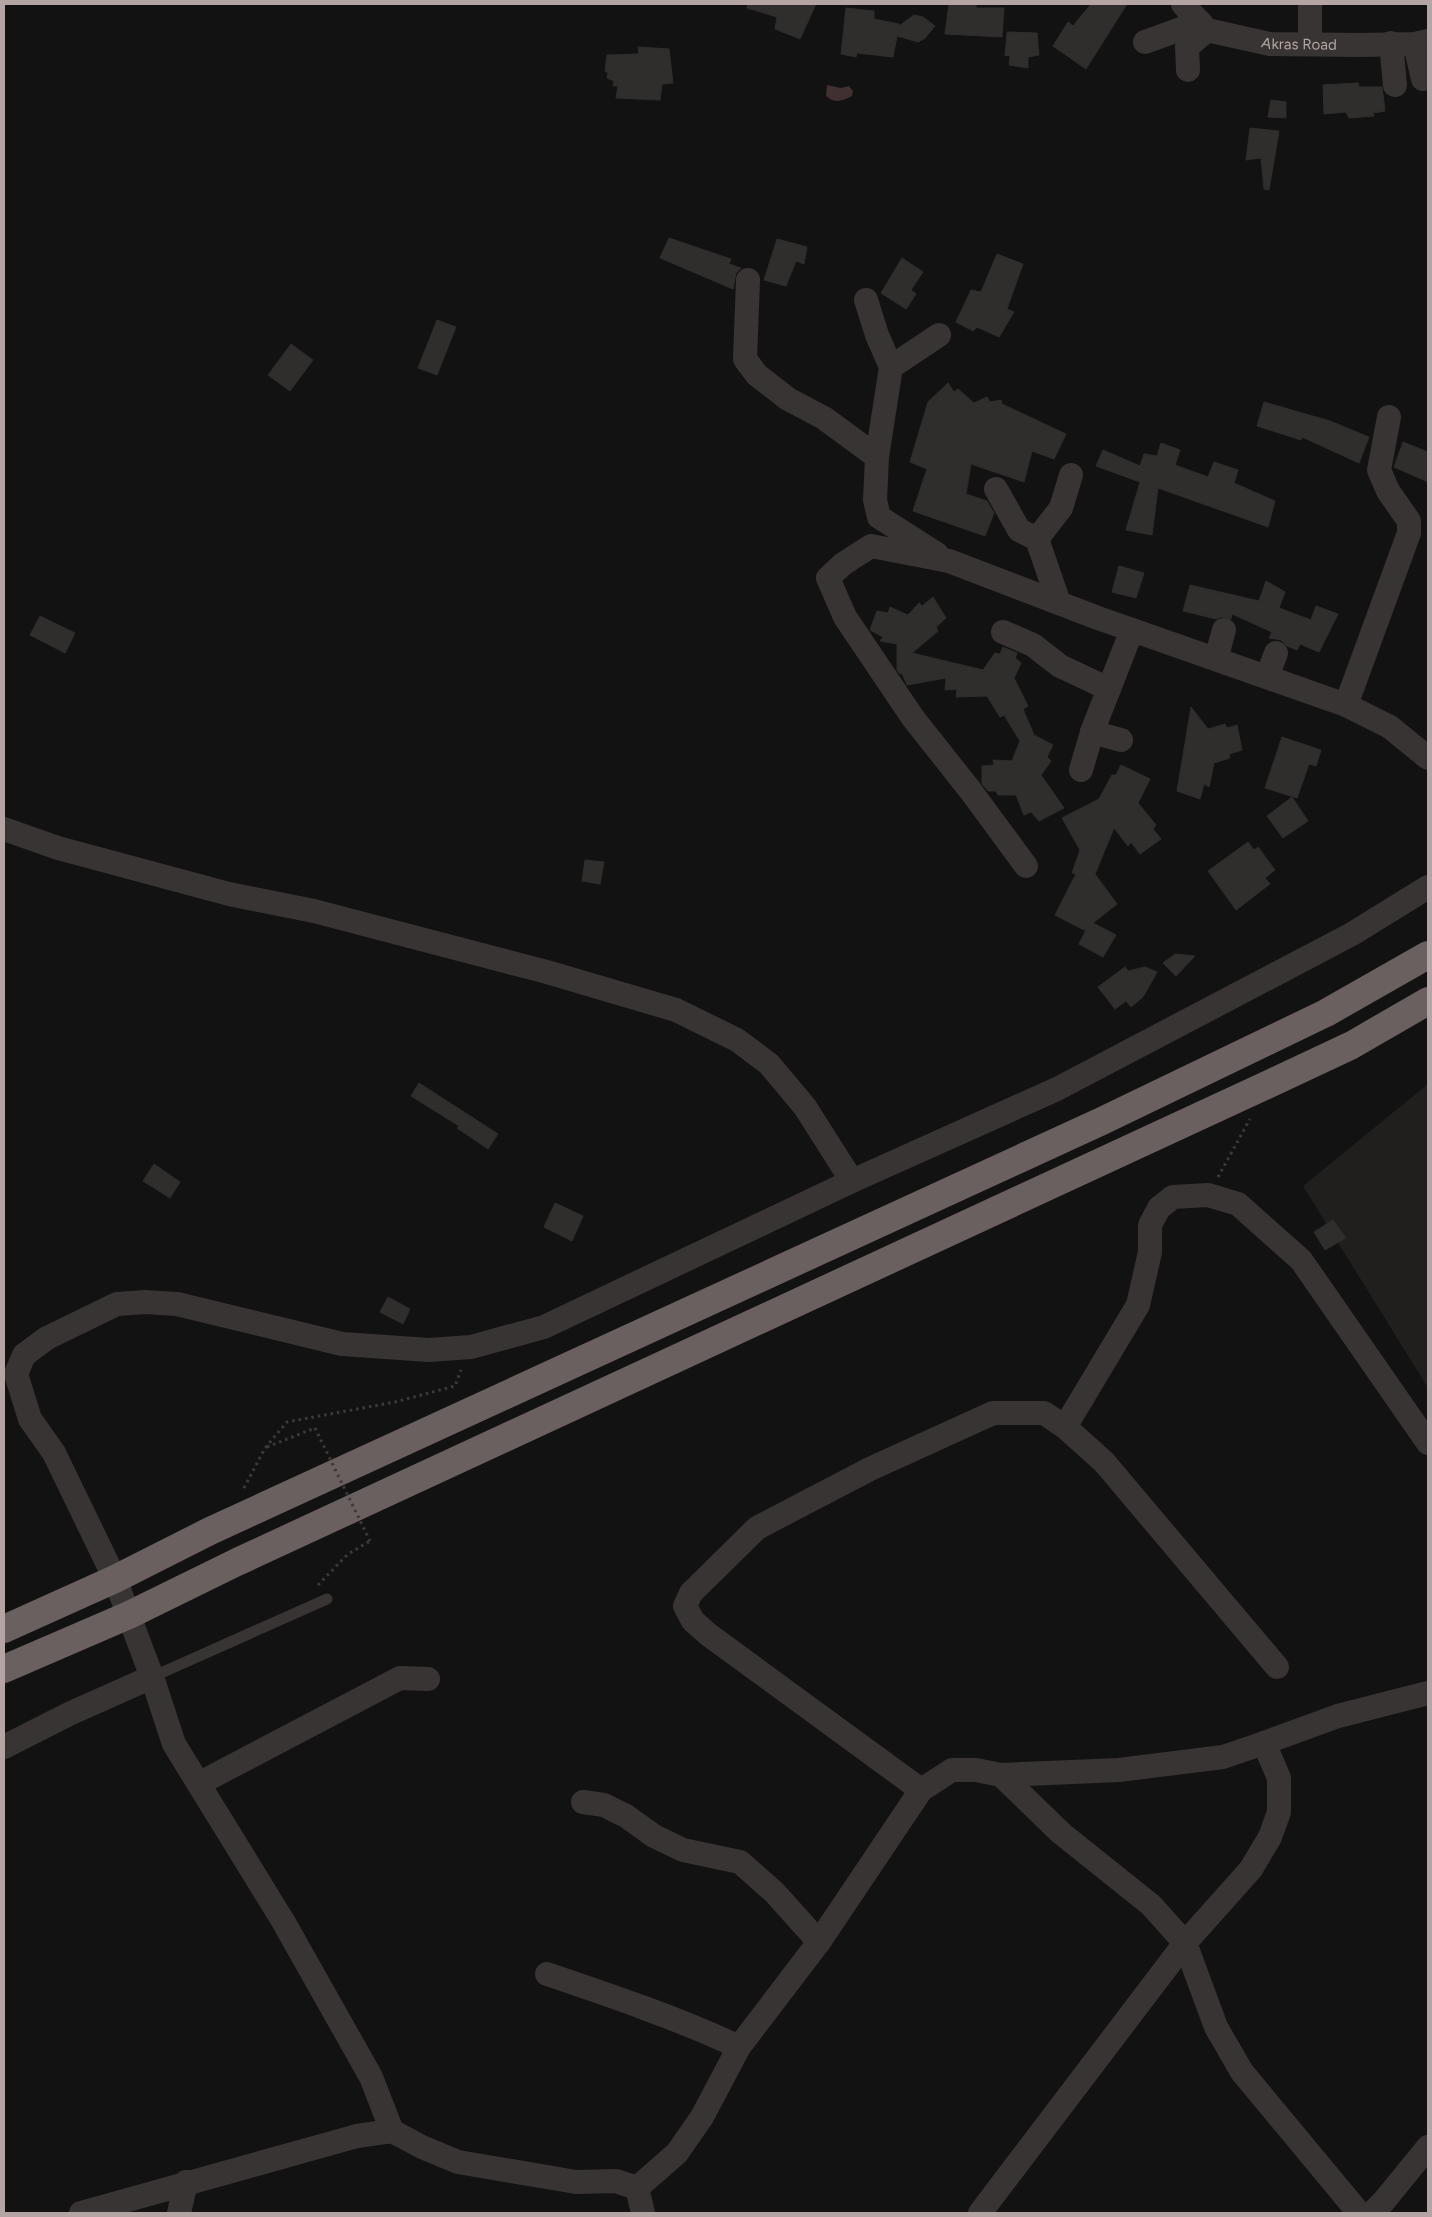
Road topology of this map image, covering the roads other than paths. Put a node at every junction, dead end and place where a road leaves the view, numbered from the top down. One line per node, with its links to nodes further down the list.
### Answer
1 (1183, 4): 3 (street)
2 (1310, 4): 7 (street)
3 (1204, 26): 4 (street); 7 (street, Akras Road); 8 (street)
4 (1145, 42)
5 (1422, 42): 6 (street, Akras Road); 9 (street)
6 (1391, 43): 7 (street, Akras Road); 10 (street)
7 (1310, 44)
8 (1188, 70)
9 (1423, 79)
10 (1395, 85)
11 (748, 280): 16 (street)
12 (866, 300): 14 (street)
13 (938, 335): 14 (street)
14 (891, 368): 16 (street)
15 (1389, 417): 29 (street)
16 (876, 457): 20 (street)
17 (1071, 476): 19 (street)
18 (996, 489): 19 (street)
19 (1037, 539): 21 (street)
20 (949, 561): 21 (street); 35 (street)
21 (1059, 603): 22 (street)
22 (1132, 630): 26 (street); 28 (street)
23 (1224, 630): 26 (street)
24 (1003, 632): 28 (street)
25 (1276, 653): 27 (street)
26 (1216, 660): 27 (street)
27 (1267, 677): 29 (street)
28 (1109, 688): 30 (street)
29 (1346, 705): 32 (street)
30 (1092, 732): 31 (street); 33 (street)
31 (1121, 740)
32 (1428, 758)
33 (1081, 770)
34 (4, 829): 39 (street)
35 (1026, 866)
36 (1428, 887): 39 (street)
37 (1428, 955): 43 (highway)
38 (1428, 1001): 45 (highway)
39 (852, 1181): 40 (street)
40 (12, 1395): 43 (street)
41 (1065, 1427): 42 (street); 47 (street); 56 (street)
42 (1428, 1444)
43 (115, 1579): 45 (street); 46 (highway)
44 (327, 1599): 49 (lane)
45 (129, 1615): 48 (highway); 49 (street)
46 (4, 1629)
47 (1277, 1667)
48 (4, 1669)
49 (152, 1677): 53 (street); 55 (street)
50 (428, 1679): 55 (street)
51 (1428, 1694): 52 (street)
52 (1264, 1743): 54 (street); 59 (street)
53 (4, 1747)
54 (1001, 1775): 56 (street); 59 (street)
55 (200, 1783): 62 (street)
56 (921, 1790): 58 (street)
57 (583, 1802): 58 (street)
58 (819, 1942): 61 (street)
59 (1185, 1943): 70 (street); 71 (street)
60 (547, 1974): 61 (street)
61 (739, 2048): 65 (street)
62 (392, 2131): 64 (street); 65 (street)
63 (1428, 2147): 66 (street)
64 (186, 2182): 67 (street); 68 (street)
65 (637, 2188): 69 (street)
66 (1383, 2209)
67 (81, 2213)
68 (179, 2213)
69 (643, 2213)
70 (980, 2213)
71 (1359, 2213)

